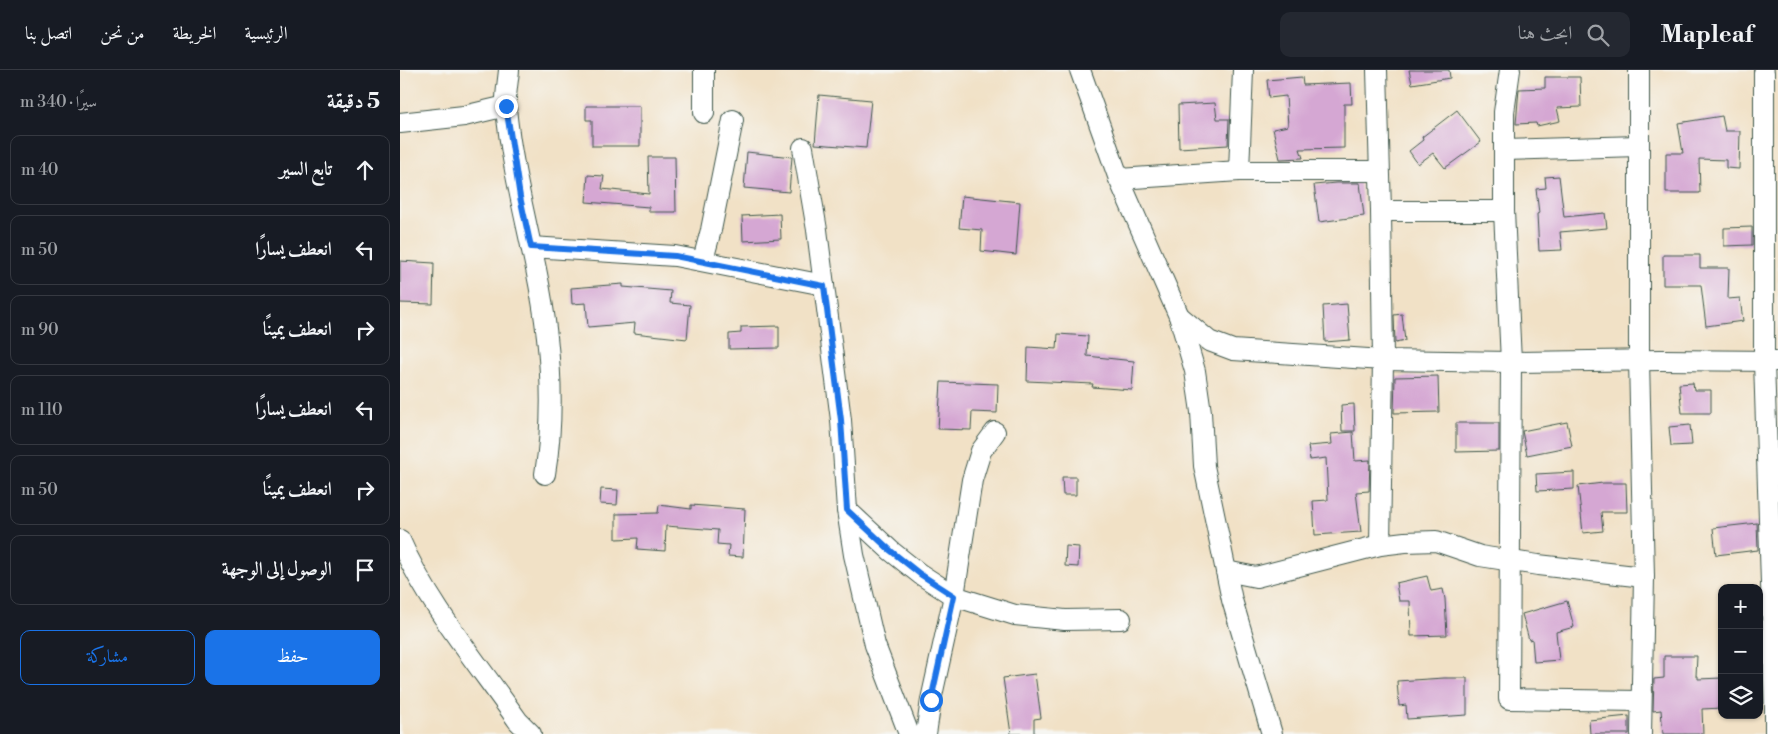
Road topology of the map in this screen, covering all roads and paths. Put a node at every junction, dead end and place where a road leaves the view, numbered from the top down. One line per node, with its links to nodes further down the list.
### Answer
1 (509, 70): 9 (street)
2 (704, 70): 10 (street)
3 (1080, 70): 18 (street)
4 (1243, 70): 16 (street)
5 (1377, 70): 17 (street)
6 (1510, 70): 15 (street)
7 (1639, 70): 13 (street)
8 (1767, 74): 27 (street)
9 (506, 106): 12 (street); 21 (street)
10 (704, 112)
11 (733, 120): 22 (street)
12 (400, 123)
13 (1639, 146): 15 (street); 26 (street)
14 (803, 148): 23 (street)
15 (1504, 150): 20 (street)
16 (1239, 171): 17 (street); 18 (street)
17 (1379, 172): 19 (street)
18 (1119, 179): 24 (street)
19 (1381, 211): 20 (street); 25 (street)
20 (1504, 211): 28 (street)
21 (531, 247): 22 (street); 30 (street)
22 (703, 260): 23 (street)
23 (824, 286): 31 (street)
24 (1179, 316): 25 (street); 35 (street)
25 (1383, 360): 28 (street); 33 (street)
26 (1639, 360): 27 (street); 28 (street); 36 (street)
27 (1771, 360): 45 (street)
28 (1511, 362): 34 (street)
29 (995, 432): 37 (street)
30 (545, 474)
31 (847, 510): 37 (street); 41 (street)
32 (400, 540): 40 (street)
33 (1380, 545): 34 (street); 35 (street)
34 (1509, 561): 36 (street); 39 (street)
35 (1226, 571): 43 (street)
36 (1644, 577): 39 (street)
37 (954, 596): 38 (street); 42 (street)
38 (1121, 619)
39 (1641, 701): 44 (street)
40 (531, 734)
41 (909, 734)
42 (926, 734)
43 (1272, 734)
44 (1641, 734)
45 (1774, 734)

